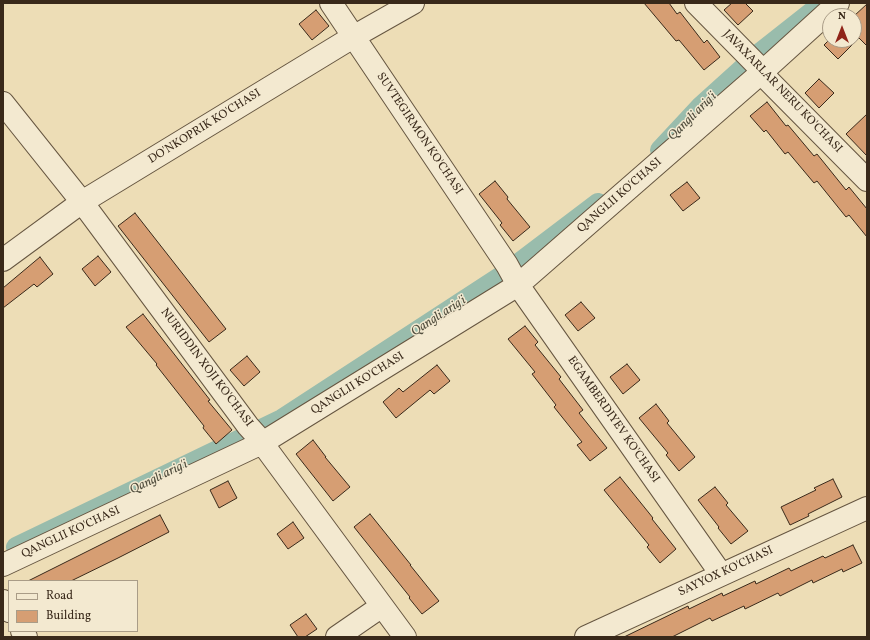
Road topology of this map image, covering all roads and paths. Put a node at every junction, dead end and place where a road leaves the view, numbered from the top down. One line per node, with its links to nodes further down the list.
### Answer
1 (331, 3): 5 (street, SUVTEGIRMON KO'CHASI)
2 (413, 3): 5 (street, DO'NKOPRIK KO'CHASI)
3 (696, 3): 6 (street, JAVAXARLAR NERU KO'CHASI)
4 (838, 3): 6 (street, QANGLII KO'CHASI)
5 (353, 37): 9 (street, DO'NKOPRIK KO'CHASI); 11 (street, SUVTEGIRMON KO'CHASI)
6 (755, 64): 8 (street, JAVAXARLAR NERU KO'CHASI); 11 (street, QANGLII KO'CHASI)
7 (3, 103): 9 (street, NURIDDIN XOJI KO'CHASI)
8 (867, 180)
9 (82, 202): 10 (street, DO'NKOPRIK KO'CHASI); 12 (street, NURIDDIN XOJI KO'CHASI)
10 (3, 260)
11 (513, 276): 12 (street, QANGLII KO'CHASI); 15 (street, EGAMBERDIYEV KO'CHASI)
12 (256, 435): 14 (street, QANGLII KO'CHASI); 16 (street, NURIDDIN XOJI KO'CHASI)
13 (867, 508): 15 (street, SAYYOX KO'CHASI)
14 (3, 565)
15 (722, 574): 19 (street, SAYYOX KO'CHASI)
16 (382, 606): 17 (street); 18 (street, NURIDDIN XOJI KO'CHASI)
17 (337, 637)
18 (405, 637)
19 (586, 637)

